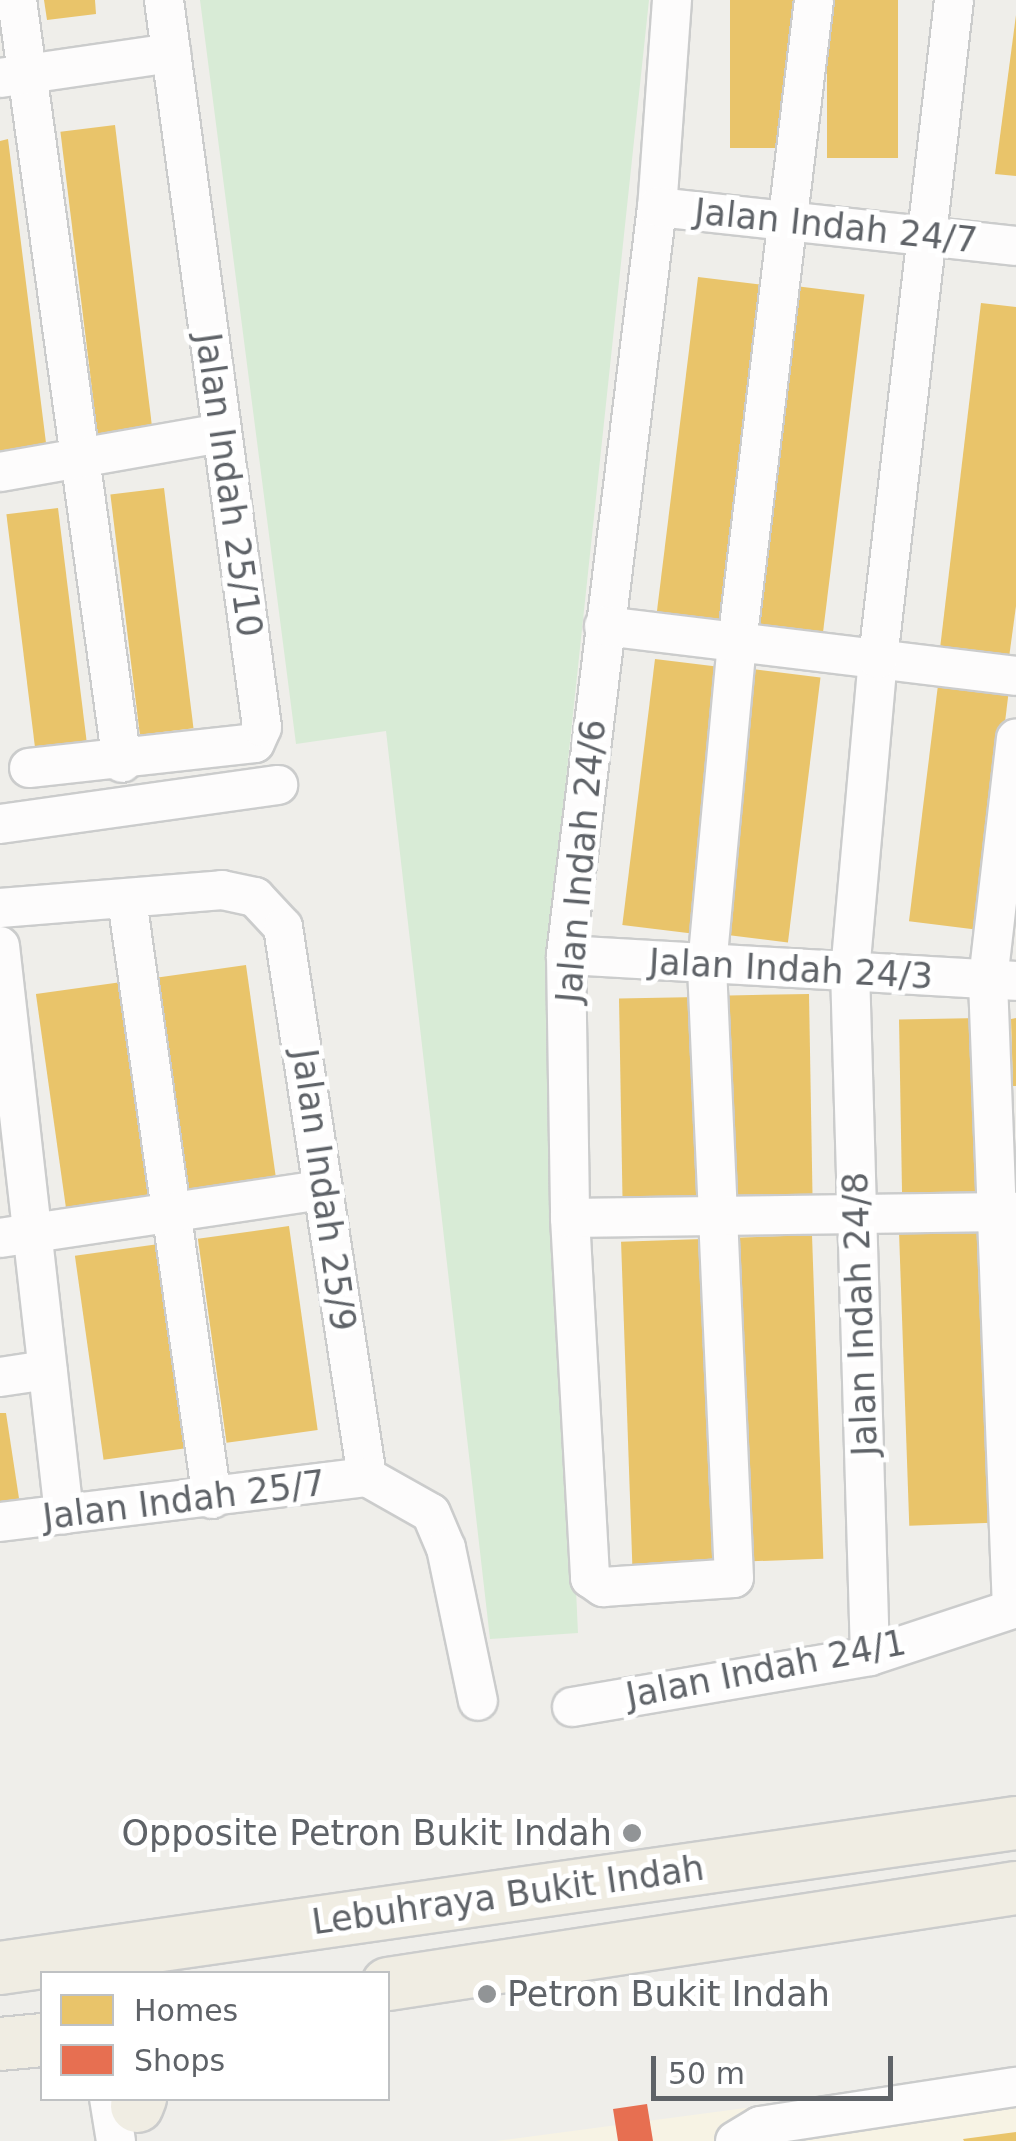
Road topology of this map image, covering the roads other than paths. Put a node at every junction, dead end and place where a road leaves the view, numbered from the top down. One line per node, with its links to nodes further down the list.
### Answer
1 (17, 0): 7 (street)
2 (164, 0): 6 (street, Jalan Indah 25/10)
3 (672, 0): 8 (street, Jalan Indah 24/6)
4 (814, 0): 9 (street)
5 (954, 0): 10 (street, Jalan Indah 24/8)
6 (171, 52): 7 (street); 12 (street, Jalan Indah 25/10)
7 (14, 76): 13 (street)
8 (657, 207): 9 (street, Jalan Indah 24/7); 15 (street, Jalan Indah 24/6)
9 (790, 222): 10 (street, Jalan Indah 24/7); 16 (street)
10 (928, 235): 11 (street, Jalan Indah 24/7); 17 (street, Jalan Indah 24/8)
11 (1016, 246)
12 (222, 433): 13 (street); 20 (street, Jalan Indah 25/10)
13 (80, 458): 14 (street); 20 (street)
14 (0, 472)
15 (604, 626): 16 (street); 27 (street, Jalan Indah 24/6)
16 (737, 643): 17 (street); 28 (street)
17 (878, 659): 18 (street); 29 (street, Jalan Indah 24/8)
18 (1016, 676)
19 (1016, 740): 30 (street)
20 (122, 763): 21 (street, Jalan Indah 25/10)
21 (29, 768)
22 (278, 785): 23 (street)
23 (0, 824)
24 (126, 900): 25 (street); 32 (street, Jalan Indah 25/9); 34 (street)
25 (0, 908)
26 (0, 946): 31 (street)
27 (566, 956): 28 (street, Jalan Indah 24/3); 36 (street, Jalan Indah 24/6)
28 (707, 966): 29 (street, Jalan Indah 24/3); 37 (street)
29 (850, 972): 30 (street, Jalan Indah 24/3); 35 (street, Jalan Indah 24/8)
30 (1002, 981): 33 (street)
31 (7, 1074): 38 (street)
32 (321, 1190): 34 (street); 41 (street, Jalan Indah 25/9)
33 (1008, 1212): 35 (street); 45 (street)
34 (167, 1214): 38 (street); 42 (street)
35 (857, 1215): 37 (street); 46 (street, Jalan Indah 24/8)
36 (570, 1218): 37 (street); 37 (street, Jalan Indah 24/6)
37 (718, 1218)
38 (15, 1236): 39 (street)
39 (47, 1370): 40 (street); 43 (street)
40 (0, 1377)
41 (367, 1476): 42 (street, Jalan Indah 25/7); 47 (street)
42 (212, 1499): 43 (street, Jalan Indah 25/7)
43 (64, 1514): 44 (street, Jalan Indah 25/7)
44 (0, 1522)
45 (1014, 1608): 46 (street, Jalan Indah 24/1)
46 (870, 1656): 48 (street, Jalan Indah 24/1)
47 (478, 1700)
48 (572, 1707)
49 (1016, 1823): 51 (highway, Lebuhraya Bukit Indah)
50 (1016, 1888): 54 (highway, Lebuhraya Bukit Indah)
51 (189, 1940): 52 (highway, Lebuhraya Bukit Indah); 53 (highway)
52 (32, 1968)
53 (148, 1971)
54 (390, 1984)
55 (1016, 2087): 56 (street)
56 (735, 2141)

